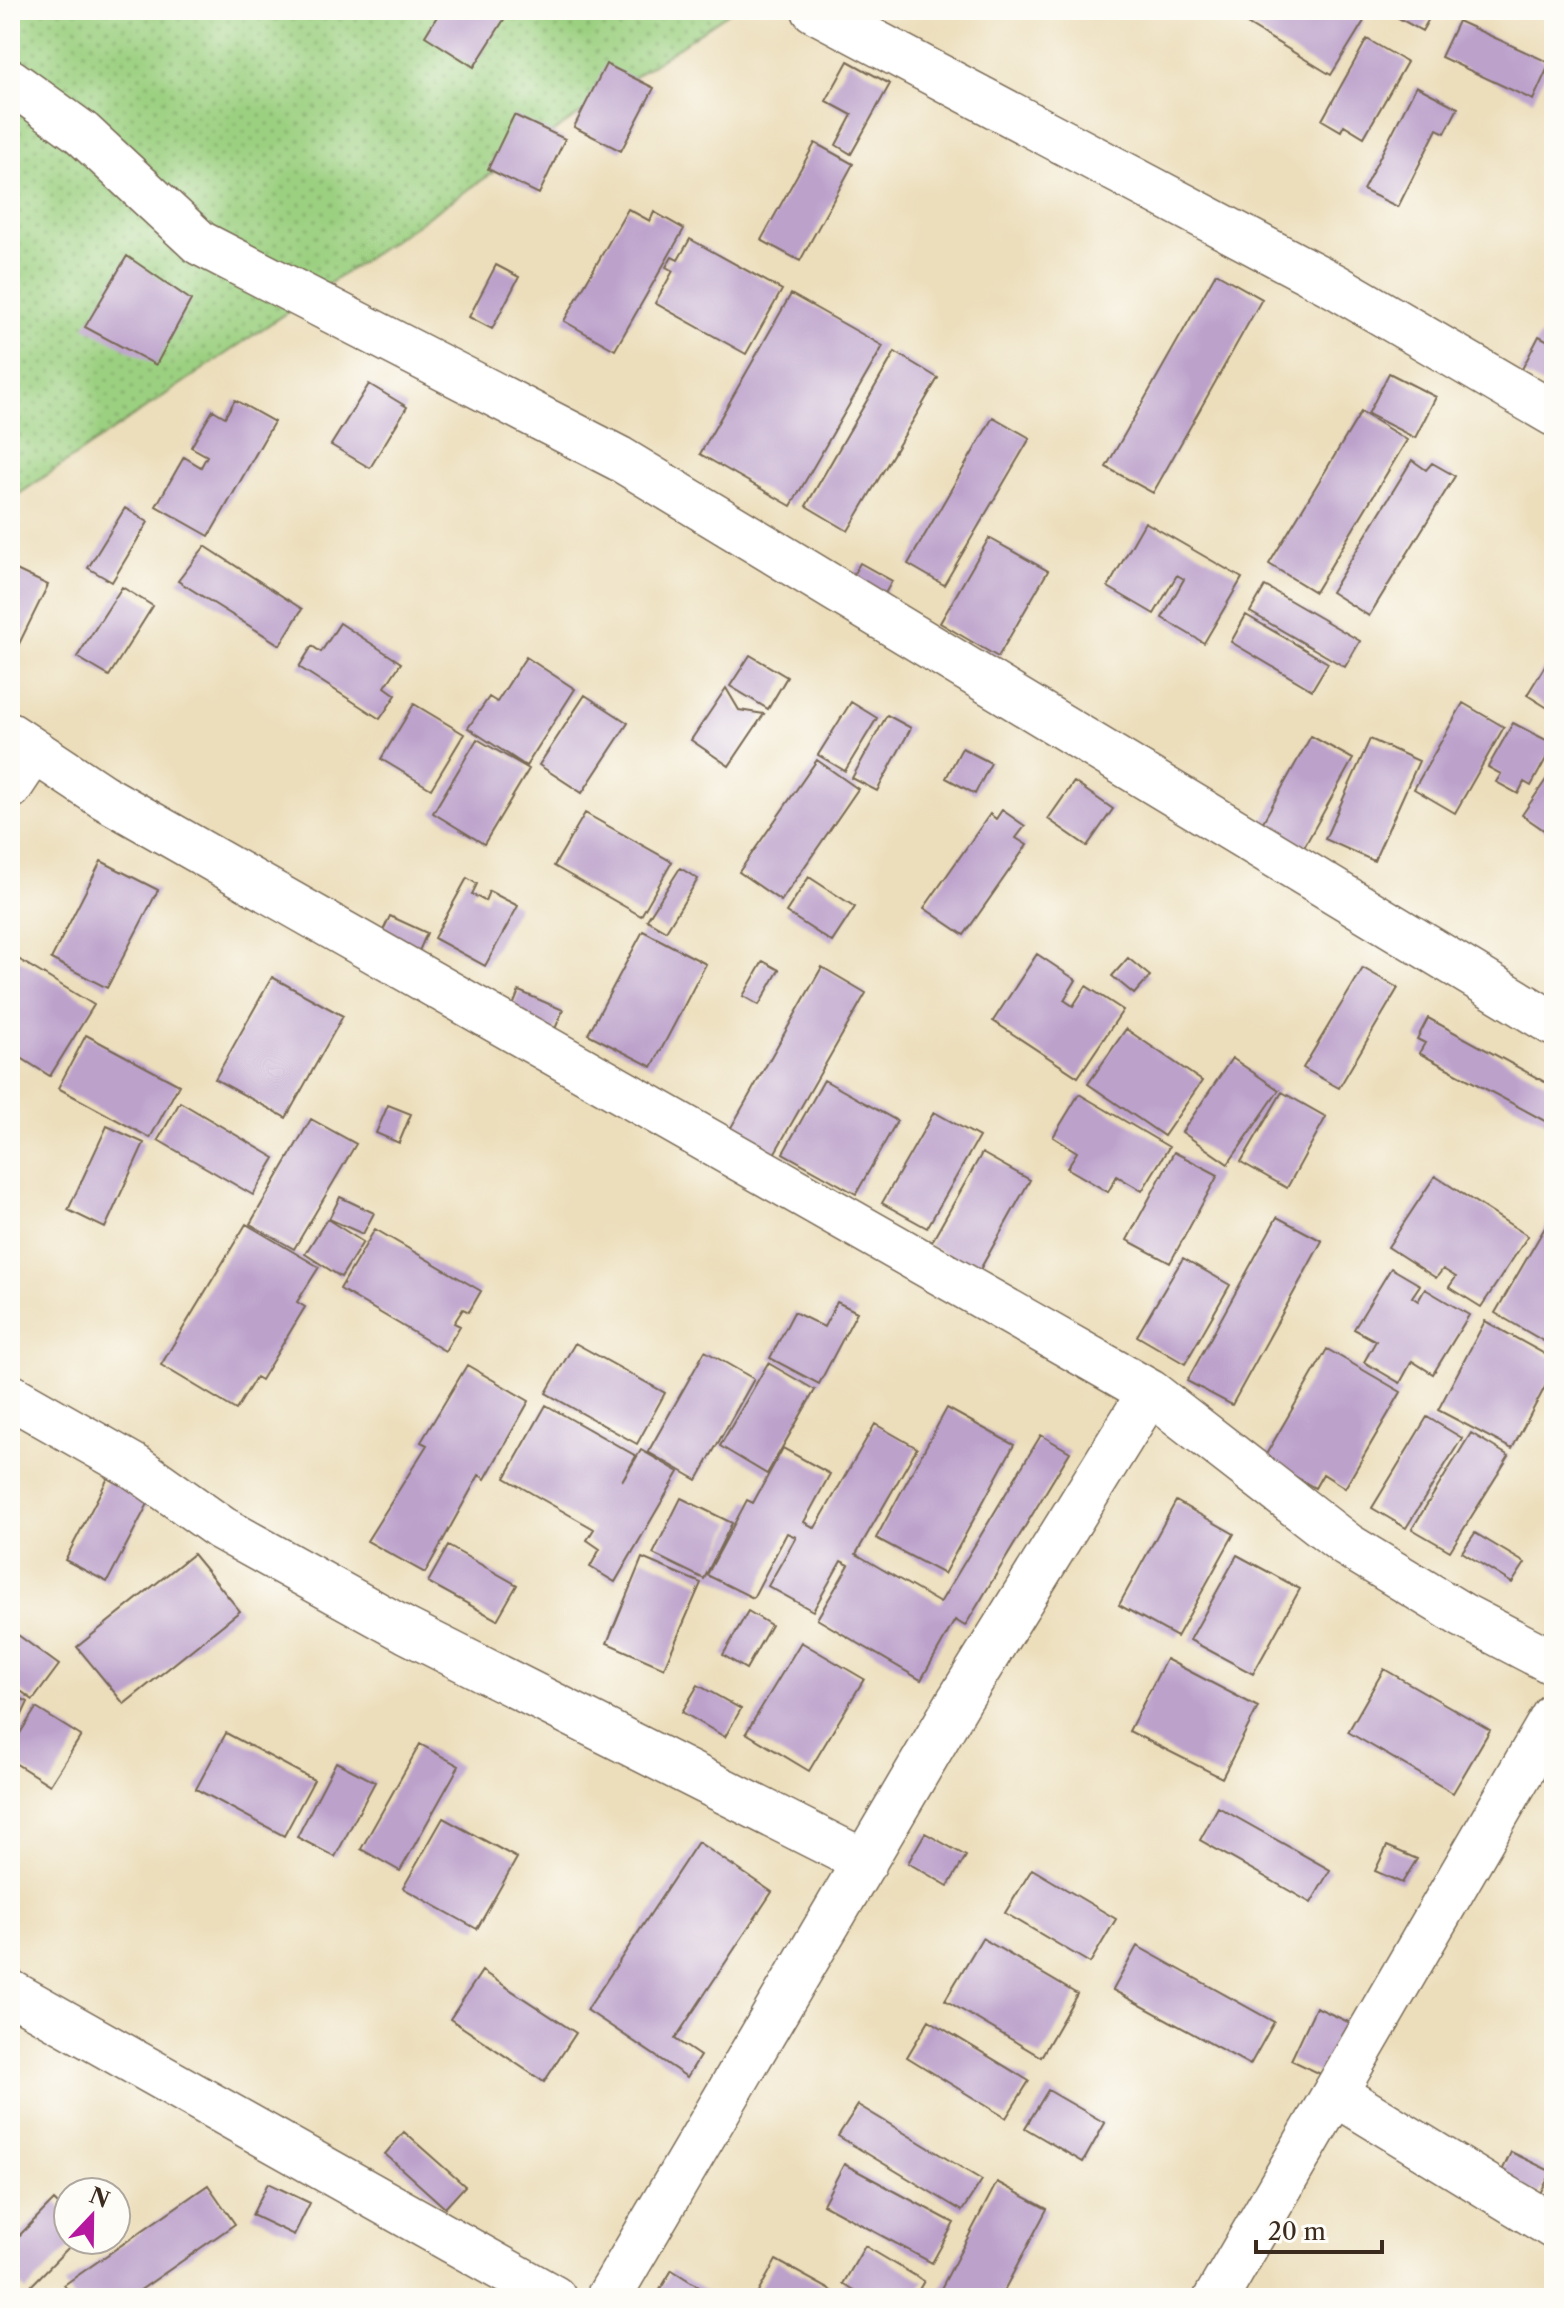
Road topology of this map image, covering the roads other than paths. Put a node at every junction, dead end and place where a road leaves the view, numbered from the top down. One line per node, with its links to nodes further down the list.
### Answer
1 (814, 10): 3 (street)
2 (10, 81): 6 (street)
3 (1554, 414)
4 (22, 743): 5 (street); 7 (street)
5 (10, 787)
6 (1554, 1024)
7 (1150, 1392): 9 (street); 11 (street)
8 (10, 1396): 11 (street)
9 (1554, 1663)
10 (1554, 1715): 13 (street)
11 (865, 1862): 16 (street)
12 (10, 1992): 15 (street)
13 (1336, 2094): 14 (street); 17 (street)
14 (1554, 2227)
15 (554, 2298)
16 (608, 2298)
17 (1216, 2298)

